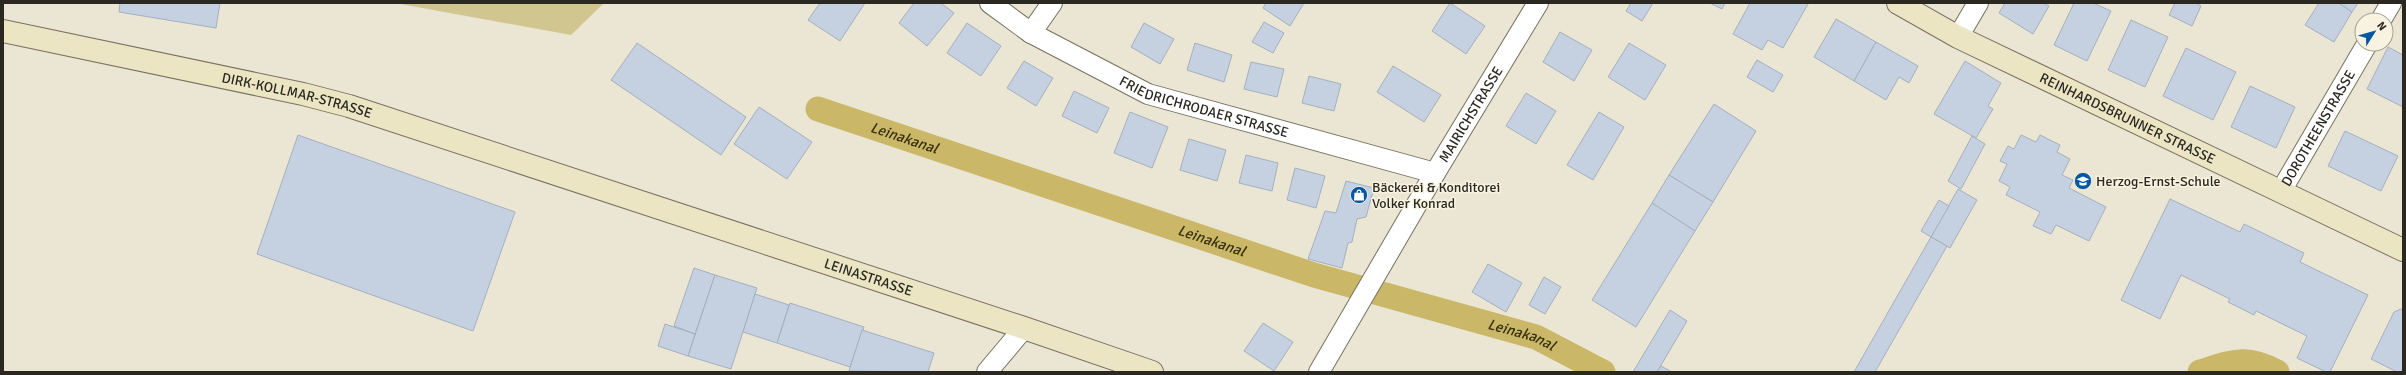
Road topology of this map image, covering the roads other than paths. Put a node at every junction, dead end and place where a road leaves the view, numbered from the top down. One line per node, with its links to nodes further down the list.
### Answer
1 (990, 3): 9 (street, FRIEDRICHRODAER STRASSE)
2 (1052, 3): 9 (street)
3 (1538, 3): 12 (street, MAIRICHSTRASSE)
4 (1898, 3): 10 (street, REINHARDSBRUNNER STRASSE)
5 (1978, 3): 10 (street)
6 (2391, 3): 7 (street)
7 (2386, 12)
8 (3, 30): 13 (street, DIRK-KOLLMAR-STRASSE)
9 (1031, 33): 12 (street, FRIEDRICHRODAER STRASSE)
10 (1958, 37): 14 (street, REINHARDSBRUNNER STRASSE)
11 (2362, 52): 14 (street, DOROTHEENSTRASSE)
12 (1435, 173): 19 (street, MAIRICHSTRASSE)
13 (584, 182): 16 (street, LEINASTRASSE)
14 (2281, 191): 15 (street, REINHARDSBRUNNER STRASSE)
15 (2403, 250)
16 (1024, 328): 17 (street); 18 (street, LEINASTRASSE)
17 (987, 372)
18 (1152, 372)
19 (1319, 372)

